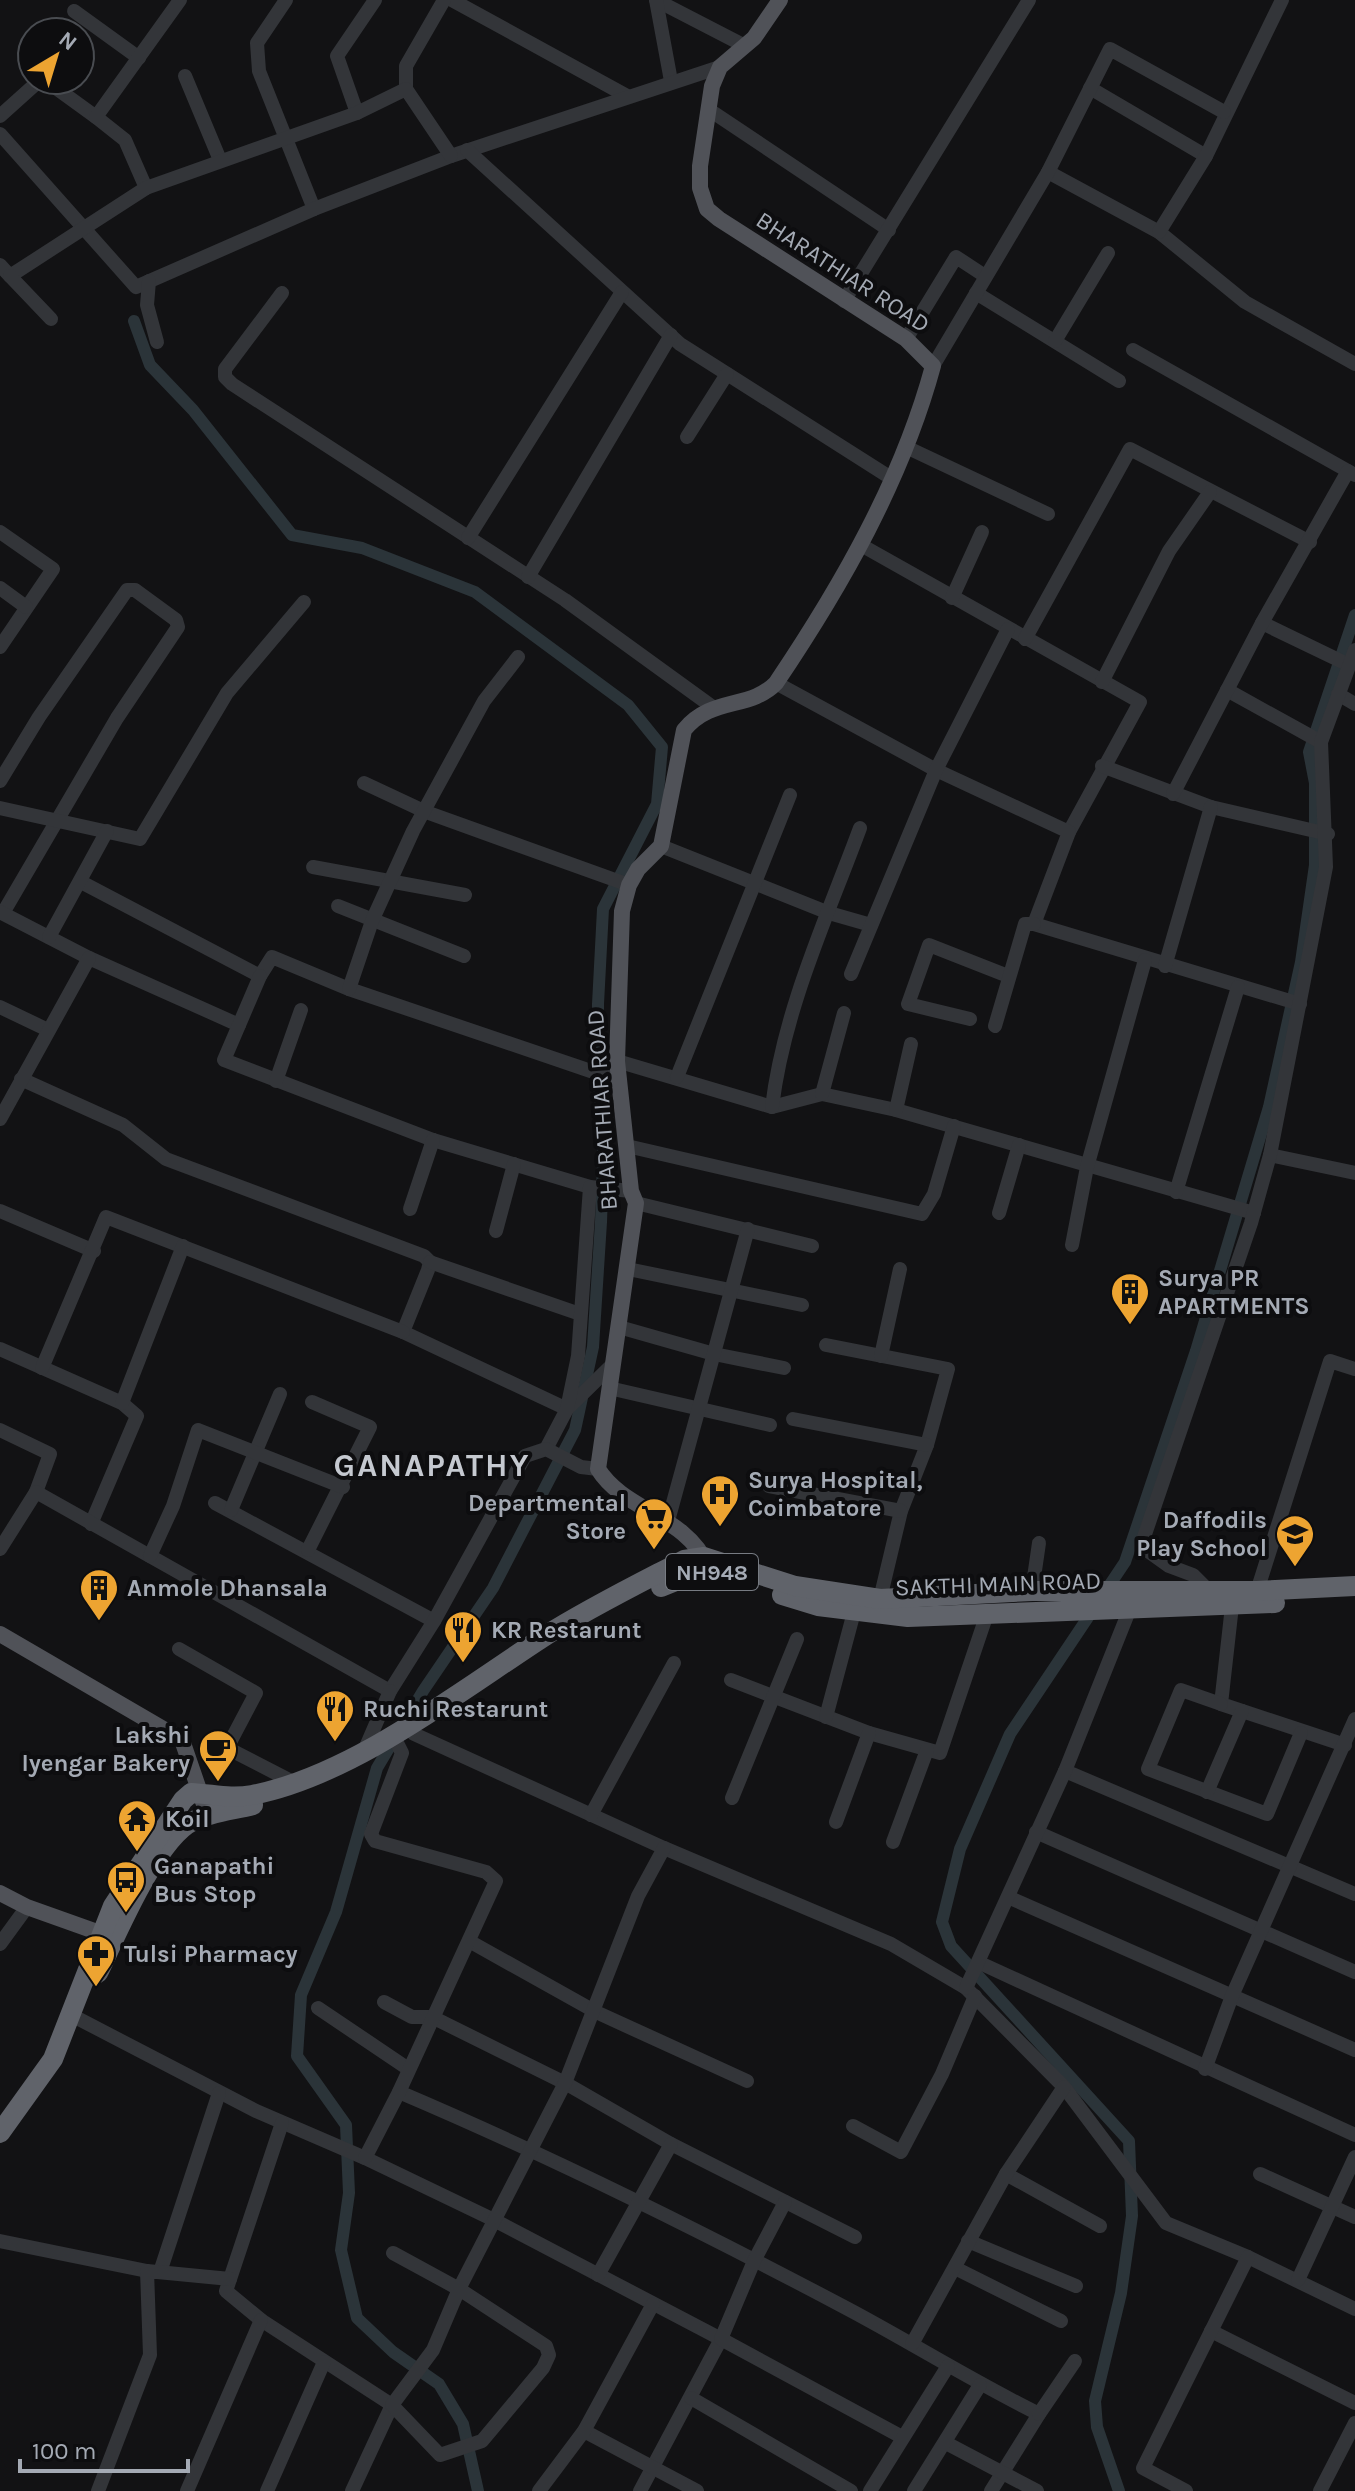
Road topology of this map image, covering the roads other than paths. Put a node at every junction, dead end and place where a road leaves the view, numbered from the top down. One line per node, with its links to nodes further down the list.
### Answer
1 (180, 0): 12 (street)
2 (286, 0): 27 (street)
3 (375, 0): 23 (street)
4 (444, 0): 17 (street)
5 (452, 0): 20 (street)
6 (656, 0): 11 (street); 15 (street)
7 (780, 0): 11 (main road)
8 (1029, 0): 36 (street)
9 (1282, 0): 22 (street)
10 (74, 11): 12 (street)
11 (745, 46): 13 (main road)
12 (139, 58): 25 (street)
13 (720, 67): 15 (street); 21 (main road, BHARATHIAR ROAD)
14 (185, 76): 31 (street)
15 (671, 81): 20 (street)
16 (1090, 88): 22 (street); 30 (street); 32 (street)
17 (406, 89): 23 (street); 29 (street)
18 (24, 96): 24 (street)
19 (66, 96): 25 (street)
20 (627, 96): 28 (street)
21 (708, 109): 36 (street); 45 (main road, BHARATHIAR ROAD)
22 (1224, 112): 30 (street)
23 (357, 113): 27 (street)
24 (0, 116)
25 (96, 117): 33 (street)
26 (0, 134): 35 (street)
27 (284, 137): 31 (street); 34 (street)
28 (467, 150): 29 (street); 42 (street)
29 (451, 156): 34 (street)
30 (1206, 156): 37 (street)
31 (220, 160): 33 (street)
32 (1048, 172): 37 (street); 40 (street)
33 (146, 188): 35 (street)
34 (314, 209): 41 (street)
35 (81, 228): 39 (street); 41 (street)
36 (889, 230): 45 (street)
37 (1159, 232): 52 (street)
38 (1108, 253): 49 (street)
39 (5, 271): 46 (street)
40 (985, 276): 44 (street); 48 (street)
41 (149, 281): 50 (street)
42 (622, 292): 47 (street); 64 (street)
43 (282, 293): 64 (street)
44 (976, 293): 49 (street); 53 (street)
45 (844, 301): 48 (main road, BHARATHIAR ROAD)
46 (51, 319)
47 (671, 335): 54 (street); 67 (street)
48 (906, 339): 53 (main road, BHARATHIAR ROAD)
49 (1055, 341): 55 (street)
50 (157, 342)
51 (1133, 350): 58 (street)
52 (1355, 364)
53 (933, 366): 57 (main road, BHARATHIAR ROAD)
54 (727, 374): 56 (street); 59 (street)
55 (1119, 381)
56 (687, 437)
57 (906, 447): 59 (main road, BHARATHIAR ROAD); 61 (street)
58 (1351, 473): 65 (street)
59 (891, 478): 66 (main road, BHARATHIAR ROAD)
60 (1210, 492): 65 (street); 74 (street); 79 (street)
61 (1048, 514)
62 (0, 532): 71 (street)
63 (982, 532): 69 (street)
64 (468, 538): 67 (street)
65 (1310, 542): 72 (street)
66 (861, 545): 69 (street); 80 (main road, BHARATHIAR ROAD)
67 (528, 577): 84 (street)
68 (0, 588): 71 (street)
69 (952, 598): 73 (street)
70 (304, 602): 97 (street)
71 (26, 607): 75 (street)
72 (1262, 623): 78 (street); 81 (street)
73 (1008, 629): 74 (street); 87 (street)
74 (1025, 639): 79 (street)
75 (0, 647)
76 (1355, 650): 78 (street)
77 (518, 657): 94 (street)
78 (1349, 665): 82 (street)
79 (1102, 682): 86 (street)
80 (776, 683): 84 (main road); 87 (street)
81 (1227, 690): 85 (street); 90 (street)
82 (1338, 694): 83 (street); 85 (street)
83 (1355, 704)
84 (714, 708): 100 (main road)
85 (1321, 742): 99 (street)
86 (1102, 766): 90 (street); 98 (street)
87 (936, 770): 98 (street); 112 (street)
88 (0, 781): 95 (street)
89 (364, 783): 94 (street)
90 (1173, 794): 92 (street)
91 (790, 795): 104 (street)
92 (1211, 807): 99 (street); 117 (street)
93 (0, 808): 95 (street)
94 (426, 812): 102 (street); 105 (street)
95 (59, 819): 97 (street); 108 (street)
96 (860, 828): 109 (street)
97 (107, 831): 103 (street)
98 (1069, 832): 111 (street)
99 (1327, 834): 123 (street)
100 (661, 846): 104 (street); 105 (main road, BHARATHIAR ROAD)
101 (313, 867): 102 (street)
102 (391, 880): 106 (street); 110 (street)
103 (81, 882): 113 (street); 119 (street)
104 (754, 883): 109 (street); 133 (street)
105 (629, 885): 132 (main road, BHARATHIAR ROAD)
106 (465, 895)
107 (338, 906): 110 (street)
108 (1, 913): 113 (street)
109 (829, 913): 112 (street); 138 (street)
110 (372, 921): 114 (street); 122 (street)
111 (1034, 924): 116 (street); 120 (street)
112 (871, 925): 118 (street)
113 (49, 937): 115 (street)
114 (464, 956)
115 (89, 958): 128 (street); 130 (street)
116 (1145, 960): 117 (street); 147 (street)
117 (1165, 966): 121 (street)
118 (851, 974)
119 (260, 976): 122 (street); 128 (street)
120 (1008, 976): 127 (street); 129 (street)
121 (1238, 987): 123 (street); 150 (street)
122 (349, 989): 135 (street)
123 (1299, 1004): 145 (street)
124 (0, 1007): 130 (street)
125 (301, 1010): 136 (street)
126 (844, 1013): 137 (street)
127 (970, 1019)
128 (239, 1025): 136 (street)
129 (995, 1026)
130 (48, 1030): 134 (street)
131 (911, 1044): 139 (street)
132 (617, 1061): 133 (street); 135 (main road, BHARATHIAR ROAD)
133 (677, 1077): 138 (street)
134 (21, 1079): 140 (street); 162 (street)
135 (619, 1080): 144 (main road, BHARATHIAR ROAD)
136 (276, 1081): 142 (street)
137 (822, 1094): 138 (street); 139 (street)
138 (772, 1107)
139 (896, 1110): 141 (street)
140 (0, 1119)
141 (954, 1126): 143 (street); 144 (street)
142 (433, 1140): 146 (street); 152 (street)
143 (1019, 1145): 147 (street); 154 (street)
144 (627, 1146): 151 (main road, BHARATHIAR ROAD)
145 (1270, 1155): 148 (street); 155 (street)
146 (514, 1164): 149 (street); 157 (street)
147 (1087, 1167): 150 (street); 158 (street)
148 (1355, 1173)
149 (590, 1187): 151 (street); 167 (street)
150 (1176, 1192): 155 (street)
151 (631, 1195): 156 (street); 163 (main road, BHARATHIAR ROAD)
152 (410, 1209)
153 (0, 1211): 161 (street)
154 (999, 1213)
155 (1253, 1213): 206 (street)
156 (748, 1229): 160 (street); 165 (street)
157 (496, 1231)
158 (1072, 1245)
159 (183, 1246): 161 (street); 169 (street); 181 (street)
160 (812, 1246)
161 (94, 1251): 175 (street)
162 (430, 1262): 167 (street); 169 (street)
163 (628, 1269): 165 (street); 168 (main road, BHARATHIAR ROAD)
164 (900, 1269): 173 (street)
165 (731, 1291): 166 (street); 172 (street)
166 (802, 1305)
167 (580, 1314): 183 (street)
168 (619, 1327): 172 (street); 174 (main road, BHARATHIAR ROAD)
169 (403, 1332): 183 (street)
170 (826, 1345): 173 (street)
171 (0, 1349): 175 (street)
172 (714, 1354): 176 (street); 182 (street)
173 (881, 1356): 187 (street)
174 (612, 1364): 178 (main road, BHARATHIAR ROAD); 183 (street)
175 (42, 1368): 181 (street)
176 (784, 1368)
177 (1355, 1369): 207 (street)
178 (609, 1388): 182 (street); 190 (main road, BHARATHIAR ROAD)
179 (280, 1394): 189 (street)
180 (312, 1402): 192 (street)
181 (122, 1403): 198 (street)
182 (699, 1408): 185 (street); 197 (street)
183 (567, 1409): 188 (street)
184 (793, 1419): 187 (street)
185 (770, 1425)
186 (0, 1430): 193 (street)
187 (927, 1445): 196 (street)
188 (546, 1449): 190 (street); 215 (street)
189 (253, 1454): 192 (street); 195 (street); 202 (street)
190 (590, 1468): 197 (main road)
191 (769, 1486): 196 (street)
192 (343, 1487): 201 (street)
193 (36, 1492): 198 (street); 199 (street)
194 (215, 1503): 195 (street)
195 (231, 1510): 201 (street)
196 (901, 1511): 209 (street)
197 (668, 1521): 203 (main road)
198 (91, 1524): 202 (street)
199 (2, 1543)
200 (1039, 1543): 205 (street)
201 (308, 1550): 215 (street)
202 (150, 1556): 221 (street)
203 (707, 1564): 209 (highway, NH948); 214 (highway, SAKTHI MAIN ROAD / NH948); 230 (highway, NH948); 230 (highway, NH948)
204 (1355, 1586): 207 (highway, NH948)
205 (1032, 1591): 209 (highway, NH948); 210 (highway, NH948)
206 (1209, 1591): 207 (highway, NH948); 211 (highway, NH948)
207 (1257, 1591)
208 (1355, 1596): 212 (highway, SAKTHI MAIN ROAD / NH948)
209 (880, 1599)
210 (1073, 1600): 211 (highway, SAKTHI MAIN ROAD / NH948); 213 (highway, SAKTHI MAIN ROAD / NH948)
211 (1130, 1601): 212 (highway, SAKTHI MAIN ROAD / NH948); 232 (street)
212 (1232, 1606): 223 (street)
213 (988, 1611): 214 (highway, SAKTHI MAIN ROAD / NH948); 231 (street)
214 (854, 1612): 225 (street)
215 (434, 1621): 221 (street)
216 (1, 1635): 235 (main road)
217 (797, 1639): 222 (street)
218 (179, 1649): 233 (street)
219 (674, 1663): 237 (street)
220 (731, 1680): 222 (street)
221 (390, 1691): 230 (street)
222 (773, 1699): 225 (street); 236 (street)
223 (1221, 1704): 224 (street); 234 (street)
224 (1242, 1711): 228 (street); 234 (street)
225 (826, 1717): 227 (street)
226 (1355, 1719): 229 (street)
227 (869, 1733): 231 (street); 239 (street)
228 (1301, 1733): 229 (street); 234 (street)
229 (1345, 1745): 244 (street)
230 (386, 1746): 233 (highway, NH948); 237 (street); 238 (highway, NH948); 251 (street)
231 (927, 1750): 241 (street)
232 (1065, 1771): 240 (street); 244 (street)
233 (293, 1782): 235 (highway, NH948)
234 (1207, 1792)
235 (200, 1793): 238 (main road); 243 (highway, NH948)
236 (732, 1798)
237 (591, 1815): 242 (street)
238 (208, 1816): 243 (highway, NH948)
239 (836, 1822)
240 (1036, 1832): 247 (street); 249 (street)
241 (893, 1842)
242 (664, 1848): 255 (street); 259 (street)
243 (148, 1861): 250 (highway, NH948); 261 (highway, NH948)
244 (1291, 1864): 246 (street); 249 (street)
245 (0, 1893): 248 (main road)
246 (1355, 1894)
247 (1008, 1897): 253 (street); 256 (street)
248 (27, 1907): 250 (main road); 252 (street)
249 (1260, 1930): 254 (street); 256 (street)
250 (100, 1933): 272 (highway, NH948)
251 (469, 1941): 259 (street); 260 (street)
252 (0, 1944)
253 (979, 1963): 255 (street); 264 (street)
254 (1355, 1972)
255 (969, 1990): 267 (street); 271 (street)
256 (1232, 1996): 262 (street); 264 (street)
257 (384, 2002): 260 (street)
258 (318, 2008): 263 (street)
259 (596, 2012): 265 (street); 266 (street)
260 (432, 2017): 263 (street); 266 (street)
261 (77, 2018): 269 (street); 276 (highway, NH948)
262 (1355, 2050)
263 (407, 2068): 268 (street)
264 (1205, 2069): 273 (street)
265 (747, 2081)
266 (565, 2083): 274 (street); 275 (street)
267 (1064, 2087): 279 (street); 291 (street)
268 (399, 2092): 275 (street); 278 (street)
269 (219, 2093): 270 (street); 294 (street)
270 (282, 2123): 278 (street); 296 (street)
271 (853, 2126)
272 (0, 2133)
273 (1355, 2135)
274 (671, 2144): 281 (street); 282 (street)
275 (532, 2148): 282 (street); 285 (street)
276 (0, 2149)
277 (1355, 2157): 283 (street)
278 (364, 2158): 285 (street)
279 (1006, 2174): 286 (street); 289 (street)
280 (1260, 2174): 283 (street)
281 (785, 2202): 287 (street); 292 (street)
282 (639, 2203): 292 (street); 295 (street)
283 (1333, 2206): 284 (street); 297 (street)
284 (1355, 2217)
285 (494, 2220): 295 (street); 299 (street)
286 (1100, 2226)
287 (855, 2237)
288 (0, 2241): 294 (street)
289 (968, 2241): 293 (street); 298 (street)
290 (393, 2253): 299 (street)
291 (1248, 2257): 297 (street); 304 (street)
292 (754, 2261): 305 (street); 306 (street)
293 (955, 2268): 303 (street); 306 (street)
294 (154, 2272): 296 (street); 321 (street)
295 (598, 2275): 300 (street)
296 (230, 2279): 302 (street)
297 (1298, 2280): 301 (street)
298 (1076, 2286)
299 (459, 2289): 313 (street); 313 (street)
300 (653, 2304): 305 (street); 316 (street)
301 (1355, 2309)
302 (261, 2320): 308 (street); 322 (street)
303 (1061, 2321)
304 (1211, 2331): 312 (street); 333 (street)
305 (721, 2339): 311 (street); 317 (street)
306 (912, 2344): 309 (street)
307 (1075, 2361): 314 (street)
308 (324, 2362): 313 (street); 323 (street)
309 (948, 2366): 310 (street); 317 (street)
310 (980, 2385): 314 (street); 318 (street)
311 (691, 2398): 319 (street); 328 (street)
312 (1355, 2403)
313 (392, 2405): 324 (street)
314 (1039, 2414): 320 (street)
315 (1355, 2423): 334 (street)
316 (584, 2431): 319 (street); 325 (street)
317 (902, 2437): 329 (street)
318 (946, 2443): 320 (street); 330 (street)
319 (653, 2469): 326 (street); 327 (street)
320 (1002, 2471): 331 (street); 332 (street)
321 (98, 2491)
322 (187, 2491)
323 (267, 2491)
324 (352, 2491)
325 (539, 2491)
326 (640, 2491)
327 (697, 2491)
328 (851, 2491)
329 (870, 2491)
330 (914, 2491)
331 (991, 2491)
332 (1037, 2491)
333 (1186, 2491)
334 (1320, 2491)

